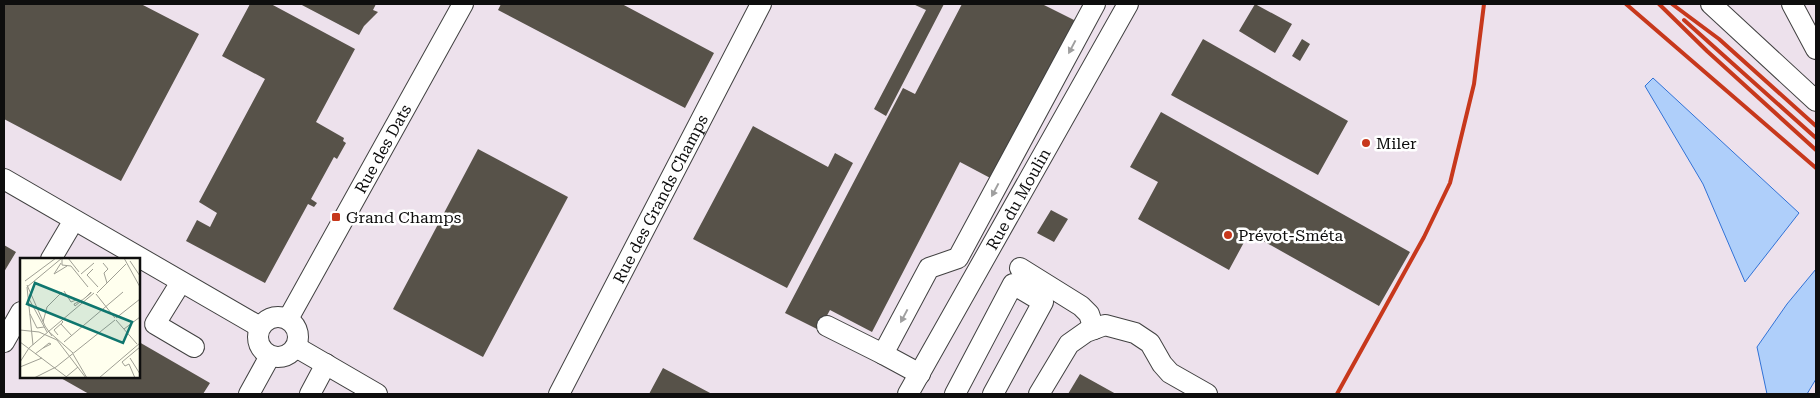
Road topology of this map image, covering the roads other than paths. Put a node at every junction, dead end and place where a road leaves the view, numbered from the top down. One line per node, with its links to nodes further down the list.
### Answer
1 (463, 4): 17 (street, Rue des Dats)
2 (762, 4): 31 (street, Rue des Grands Champs)
3 (1095, 4): 24 (street, one-way to 24)
4 (1128, 4): 27 (street, Rue du Moulin)
5 (1792, 4): 7 (street)
6 (1715, 5): 8 (street)
7 (1816, 49)
8 (1816, 101)
9 (4, 179): 10 (street)
10 (74, 220): 11 (street); 13 (street)
11 (52, 258)
12 (140, 258): 15 (street)
13 (140, 258)
14 (1020, 268): 20 (street)
15 (181, 282): 19 (street); 23 (street)
16 (20, 314): 21 (street)
17 (288, 319): 19 (street); 22 (street)
18 (827, 326): 24 (street)
19 (260, 327): 25 (street)
20 (1094, 329): 35 (street); 36 (street)
21 (4, 342)
22 (296, 346): 25 (street); 26 (street)
23 (194, 347)
24 (883, 354): 27 (street)
25 (270, 356): 28 (street)
26 (326, 364): 29 (street); 30 (street)
27 (920, 374): 32 (street, Rue du Moulin)
28 (250, 394)
29 (310, 394)
30 (378, 394)
31 (559, 394)
32 (908, 394)
33 (955, 394): 34 (street)
34 (993, 394)
35 (1039, 394)
36 (1207, 394)

